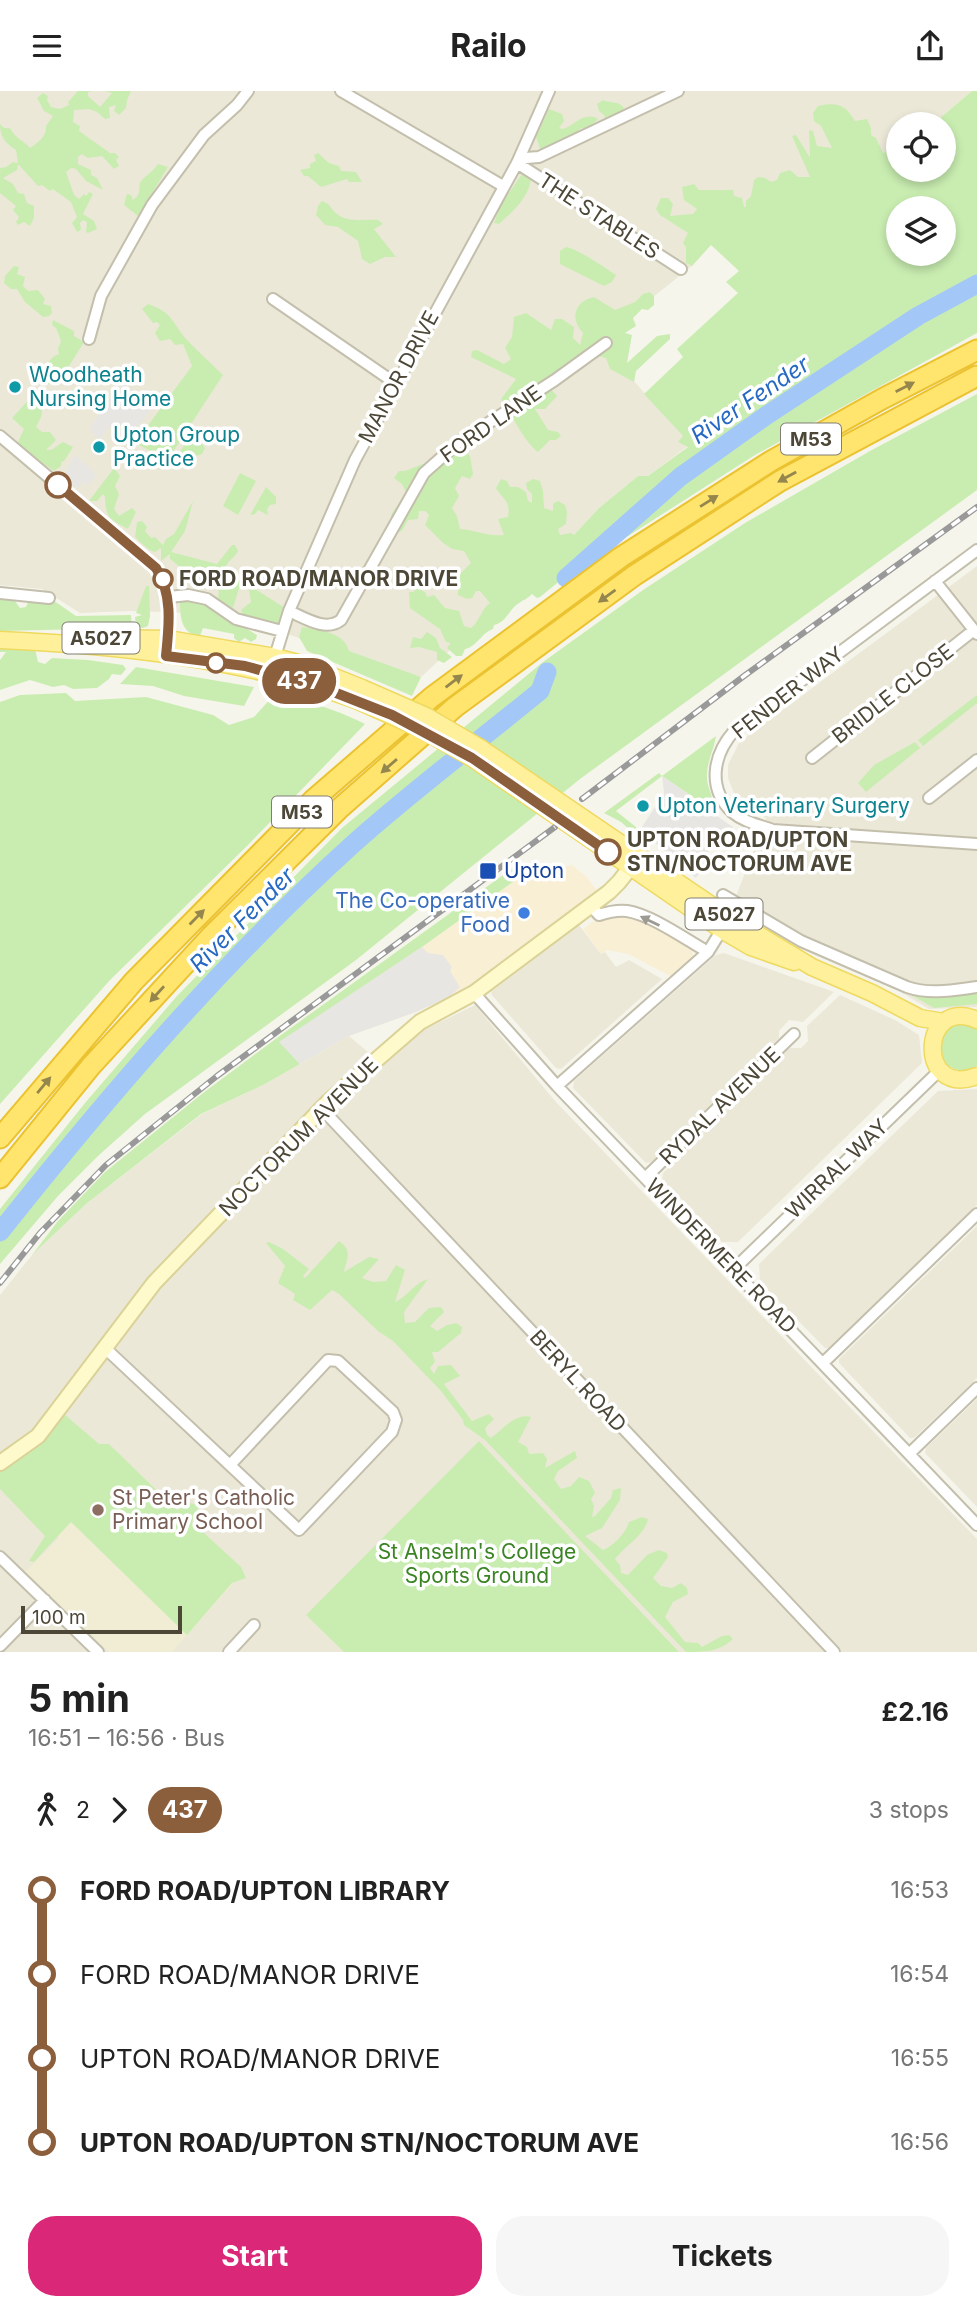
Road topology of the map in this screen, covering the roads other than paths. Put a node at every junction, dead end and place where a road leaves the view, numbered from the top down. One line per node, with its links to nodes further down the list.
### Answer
1 (248, 91): 10 (street)
2 (341, 91): 5 (street)
3 (549, 91): 6 (street, MANOR DRIVE)
4 (678, 91): 6 (street)
5 (356, 95): 7 (street)
6 (517, 163): 7 (street, MANOR DRIVE); 8 (street, THE STABLES)
7 (503, 186): 14 (street, MANOR DRIVE)
8 (681, 269)
9 (273, 299): 14 (street)
10 (89, 339)
11 (606, 343): 21 (street, FORD LANE)
12 (977, 349): 51 (highway, M53, one-way to 12)
13 (977, 376): 52 (highway, M53, one-way to 52)
14 (395, 383): 21 (street, MANOR DRIVE)
15 (1, 441): 20 (street)
16 (977, 550): 17 (street, FENDER WAY)
17 (935, 581): 22 (street); 34 (street, FENDER WAY)
18 (0, 593): 19 (street)
19 (49, 597)
20 (169, 597): 23 (street); 24 (street)
21 (289, 611): 23 (street, MANOR DRIVE)
22 (974, 626): 31 (street, BRIDLE CLOSE)
23 (282, 631): 28 (street, MANOR DRIVE)
24 (168, 639): 26 (main road, A5027); 27 (street); 28 (main road, A5027)
25 (0, 640): 26 (main road, A5027)
26 (34, 641): 27 (main road, A5027)
27 (166, 656): 29 (main road, A5027)
28 (275, 657): 29 (street, MANOR DRIVE); 30 (main road, A5027)
29 (271, 673): 30 (main road, A5027)
30 (359, 694): 35 (main road, A5027, bridge)
31 (812, 758)
32 (977, 760): 33 (street)
33 (929, 798)
34 (977, 843)
35 (634, 862): 37 (street, NOCTORUM AVENUE); 38 (main road, A5027)
36 (729, 894): 40 (street)
37 (590, 905): 39 (street, one-way to 37); 41 (street, NOCTORUM AVENUE)
38 (725, 924): 39 (street); 42 (main road, A5027)
39 (708, 951): 49 (street)
40 (977, 987)
41 (474, 993): 49 (street, WINDERMERE ROAD); 50 (street, NOCTORUM AVENUE)
42 (920, 1018): 44 (main road, A5027); 46 (main road, A5027)
43 (977, 1020): 44 (main road)
44 (944, 1022): 46 (main road)
45 (794, 1034): 53 (street, RYDAL AVENUE)
46 (933, 1038): 47 (main road)
47 (940, 1070): 48 (main road); 55 (street, WIRRAL WAY)
48 (977, 1076)
49 (557, 1086): 53 (street, WINDERMERE ROAD)
50 (321, 1109): 56 (street, NOCTORUM AVENUE); 69 (street, BERYL ROAD)
51 (0, 1137)
52 (0, 1178)
53 (646, 1178): 55 (street, WINDERMERE ROAD)
54 (977, 1215): 57 (street)
55 (734, 1269): 57 (street, WINDERMERE ROAD)
56 (105, 1349): 60 (street, NOCTORUM AVENUE); 61 (street)
57 (823, 1363): 59 (street, WINDERMERE ROAD)
58 (977, 1388): 59 (street)
59 (910, 1453): 62 (street, WINDERMERE ROAD)
60 (0, 1463)
61 (230, 1465): 61 (street)
62 (975, 1521)
63 (0, 1556): 64 (street)
64 (44, 1600): 66 (street); 67 (street)
65 (254, 1625): 68 (street)
66 (0, 1646)
67 (98, 1652)
68 (229, 1652)
69 (834, 1652)

